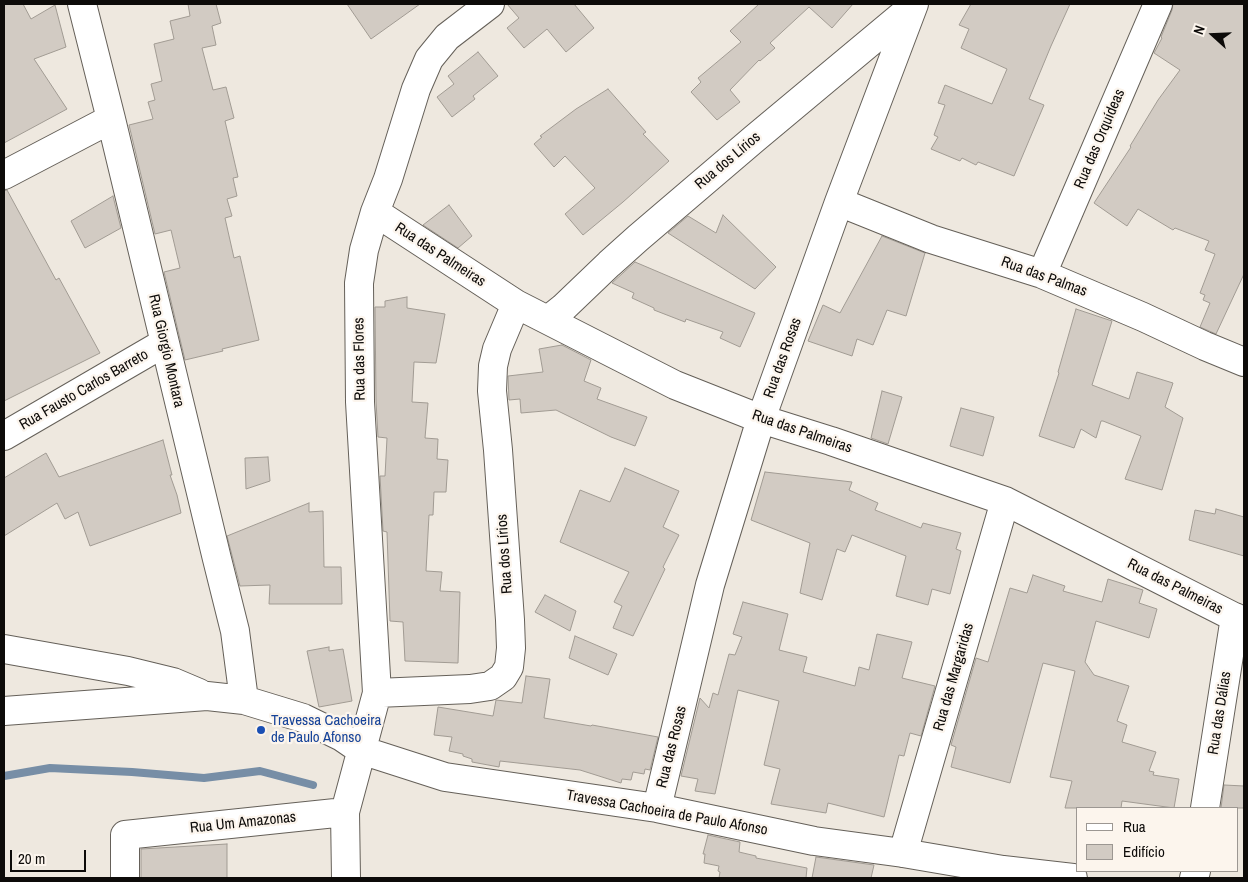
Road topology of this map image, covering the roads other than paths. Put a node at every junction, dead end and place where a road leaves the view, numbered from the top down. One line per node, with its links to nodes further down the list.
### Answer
1 (82, 4): 5 (street, Rua Giorgio Montara)
2 (490, 4): 8 (street, Rua das Flores)
3 (1158, 4): 9 (street, Rua das Orquídeas)
4 (913, 5): 7 (street, Rua das Rosas); 11 (street, Rua dos Lírios)
5 (111, 119): 6 (street); 12 (street, Rua Giorgio Montara)
6 (4, 175)
7 (839, 202): 9 (street, Rua das Palmas); 14 (street, Rua das Rosas)
8 (375, 212): 10 (street, Rua das Palmeiras); 19 (street, Rua das Flores)
9 (1042, 274): 13 (street, Rua das Palmas)
10 (516, 304): 11 (street, Rua das Palmeiras); 19 (street, Rua dos Lírios)
11 (548, 320): 14 (street, Rua das Palmeiras)
12 (164, 343): 15 (street, Rua Fausto Carlos Barreto); 21 (street, Rua Giorgio Montara)
13 (1244, 362)
14 (761, 419): 16 (street, Rua das Palmeiras); 25 (street, Rua das Rosas)
15 (4, 436)
16 (1005, 501): 17 (street, Rua das Palmeiras); 27 (street, Rua das Margaridas)
17 (1239, 620): 24 (street, Rua das Dálias)
18 (4, 649): 20 (street)
19 (377, 692): 23 (street, Rua das Flores)
20 (207, 696): 21 (street, Travessa Cachoeira de Paulo Afonso); 22 (street, Travessa Cachoeira de Paulo Afonso)
21 (244, 700): 23 (street, Travessa Cachoeira de Paulo Afonso)
22 (4, 711)
23 (361, 750): 25 (street, Travessa Cachoeira de Paulo Afonso); 26 (street, Rua das Flores)
24 (1205, 807)
25 (657, 808): 27 (street, Travessa Cachoeira de Paulo Afonso)
26 (345, 812): 28 (street, Rua Um Amazonas); 29 (street, Rua das Flores)
27 (903, 853): 30 (street, Travessa Cachoeira de Paulo Afonso)
28 (125, 878)
29 (346, 878)
30 (1073, 878)

